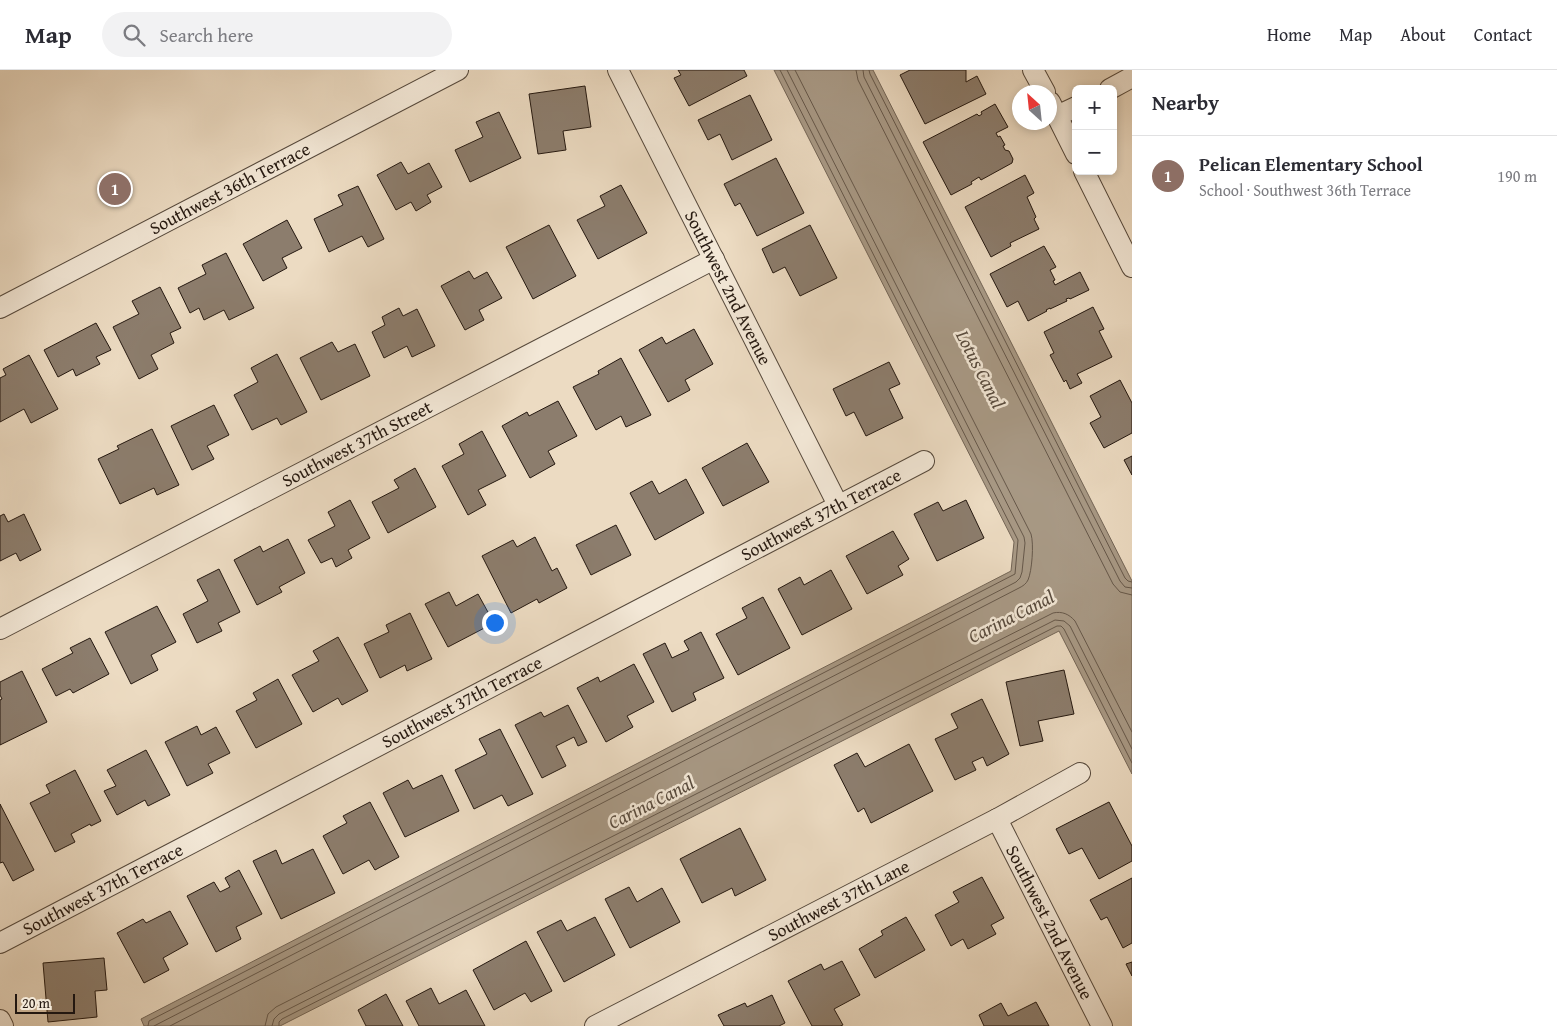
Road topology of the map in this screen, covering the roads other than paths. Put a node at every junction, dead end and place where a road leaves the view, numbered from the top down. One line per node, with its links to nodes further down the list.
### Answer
1 (458, 70): 14 (street, Southwest 36th Terrace)
2 (618, 70): 12 (street, Southwest 2nd Avenue)
3 (1033, 70): 5 (street)
4 (1132, 77): 6 (street)
5 (1041, 85)
6 (1117, 85)
7 (1072, 107): 8 (street)
8 (1057, 109)
9 (1057, 117): 10 (street)
10 (1072, 146)
11 (1086, 175): 13 (street)
12 (714, 259): 16 (street, Southwest 2nd Avenue); 17 (street, Southwest 37th Street)
13 (1132, 266)
14 (0, 308)
15 (924, 461): 16 (street, Southwest 37th Terrace)
16 (838, 505): 20 (street, Southwest 37th Terrace)
17 (0, 629)
18 (1080, 773): 19 (street, Southwest 37th Lane)
19 (997, 819): 23 (street, Southwest 37th Lane); 24 (street, Southwest 2nd Avenue)
20 (0, 942)
21 (0, 1020): 22 (street)
22 (3, 1026)
23 (595, 1026)
24 (1102, 1026)

